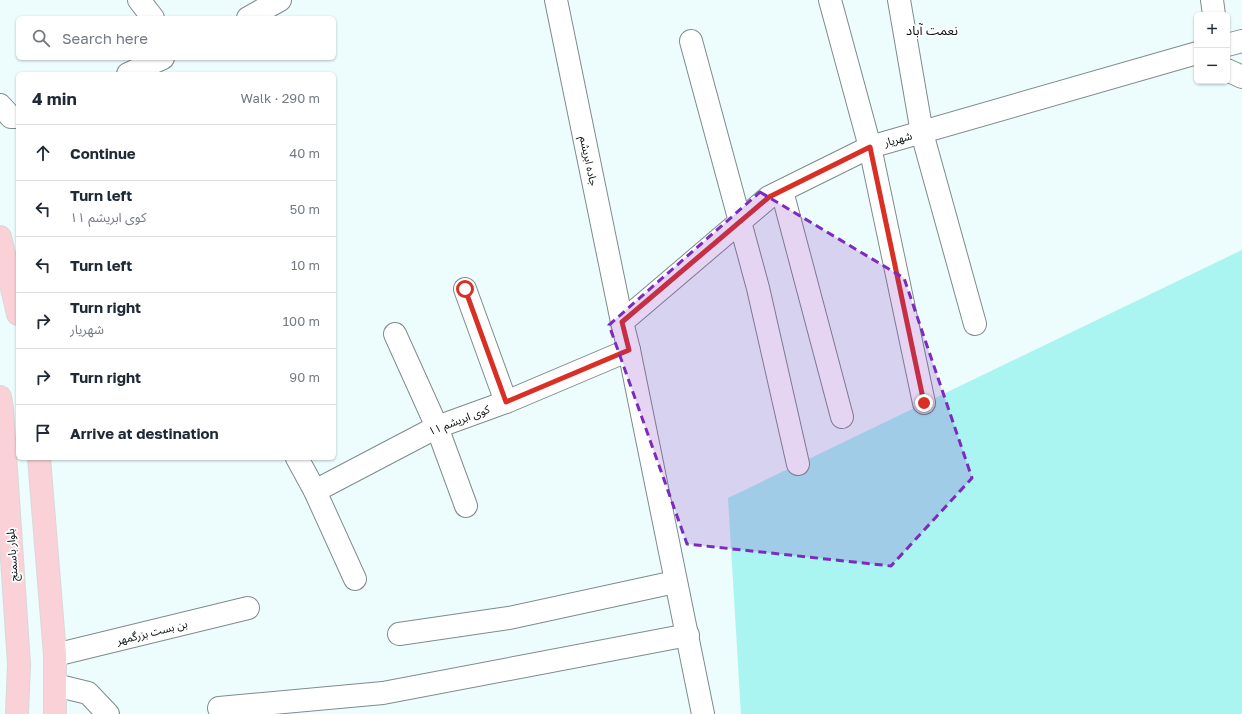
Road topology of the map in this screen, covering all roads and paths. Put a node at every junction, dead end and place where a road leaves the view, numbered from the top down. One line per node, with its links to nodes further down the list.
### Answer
1 (139, 0): 8 (street)
2 (280, 0): 9 (street)
3 (556, 0): 27 (street, جاده ابریشم)
4 (830, 0): 21 (street)
5 (899, 0): 20 (street)
6 (1212, 0): 7 (street)
7 (1214, 12)
8 (151, 16)
9 (252, 16)
10 (691, 41): 23 (street)
11 (1242, 41): 12 (street)
12 (1230, 44)
13 (1194, 55): 20 (street, شهریار)
14 (159, 60): 16 (street)
15 (1230, 71): 17 (street)
16 (132, 72)
17 (1242, 77)
18 (0, 105): 19 (street)
19 (16, 117)
20 (922, 133): 21 (street, شهریار); 28 (street)
21 (870, 147): 22 (street, شهریار); 33 (street)
22 (782, 191): 23 (street, شهریار); 34 (street)
23 (740, 223): 27 (street, شهریار); 38 (street)
24 (0, 237): 26 (main road)
25 (465, 289): 32 (street)
26 (16, 305)
27 (622, 322): 30 (street, جاده ابریشم)
28 (975, 324)
29 (395, 334): 35 (street)
30 (629, 350): 32 (street, کوی ابریشم ۱۱); 42 (street, جاده ابریشم)
31 (0, 397): 48 (main road, بلوار باسمنج)
32 (506, 402): 35 (street, کوی ابریشم ۱۱)
33 (924, 403)
34 (842, 417)
35 (437, 427): 39 (street, کوی ابریشم ۱۱); 40 (street)
36 (39, 460): 46 (main road)
37 (298, 460): 39 (street)
38 (798, 464)
39 (315, 491): 41 (street)
40 (466, 506)
41 (355, 578)
42 (675, 582): 44 (street); 45 (street, جاده ابریشم)
43 (248, 608): 46 (street, بن بست بزرگمهر)
44 (399, 634)
45 (688, 635): 51 (street); 52 (street, جاده ابریشم)
46 (55, 656): 47 (main road)
47 (55, 685): 49 (main road); 50 (street)
48 (17, 714)
49 (55, 714)
50 (108, 714)
51 (221, 714)
52 (703, 714)

